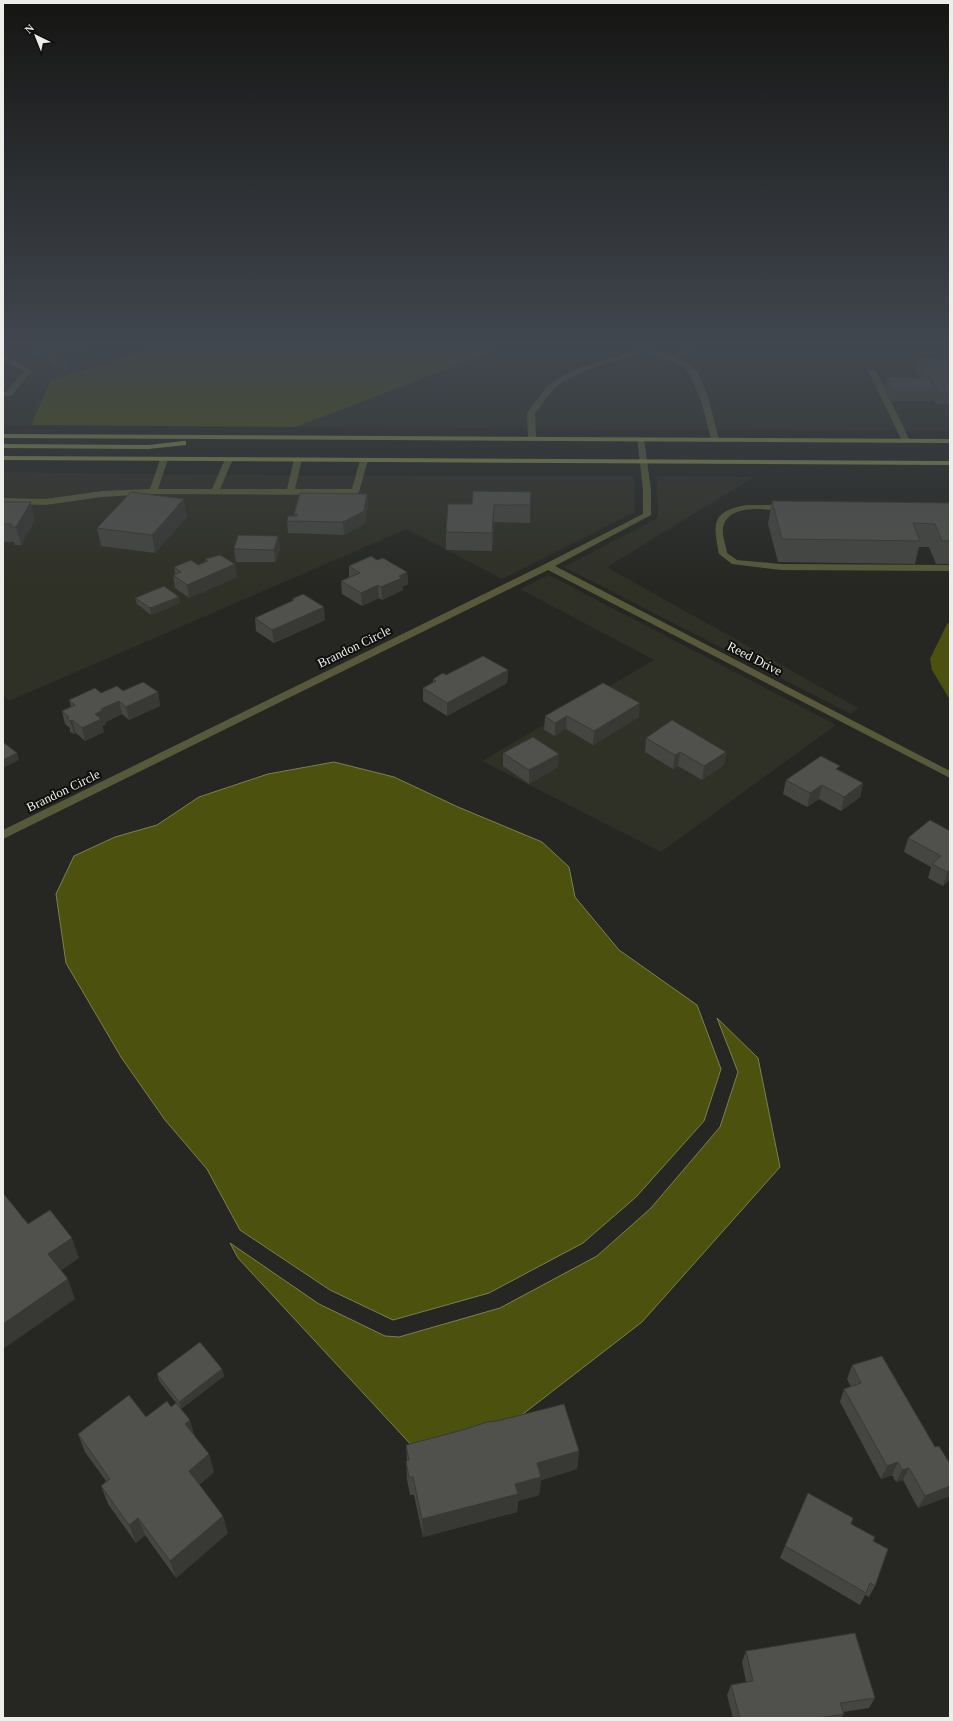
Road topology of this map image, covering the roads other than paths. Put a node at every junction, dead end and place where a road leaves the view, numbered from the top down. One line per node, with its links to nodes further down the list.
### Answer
1 (531, 424): 6 (street)
2 (711, 424): 8 (street)
3 (898, 424): 9 (street)
4 (3, 436): 5 (main road)
5 (237, 437): 6 (main road); 11 (main road)
6 (532, 438): 7 (main road)
7 (640, 439): 8 (main road); 17 (street, Brandon Circle)
8 (715, 440): 9 (main road)
9 (906, 441): 10 (main road)
10 (950, 441)
11 (3, 446)
12 (3, 458): 13 (main road)
13 (164, 459): 14 (main road); 19 (street)
14 (229, 459): 15 (main road); 20 (street)
15 (298, 459): 16 (main road); 21 (street)
16 (364, 460): 17 (main road); 21 (street)
17 (644, 462): 18 (main road); 24 (street, Brandon Circle)
18 (950, 463)
19 (153, 491): 20 (street); 22 (street)
20 (215, 492): 21 (street)
21 (290, 492)
22 (3, 501)
23 (796, 508): 25 (street)
24 (548, 566): 26 (street, Reed Drive); 27 (street, Brandon Circle)
25 (950, 568)
26 (950, 775)
27 (3, 835)

